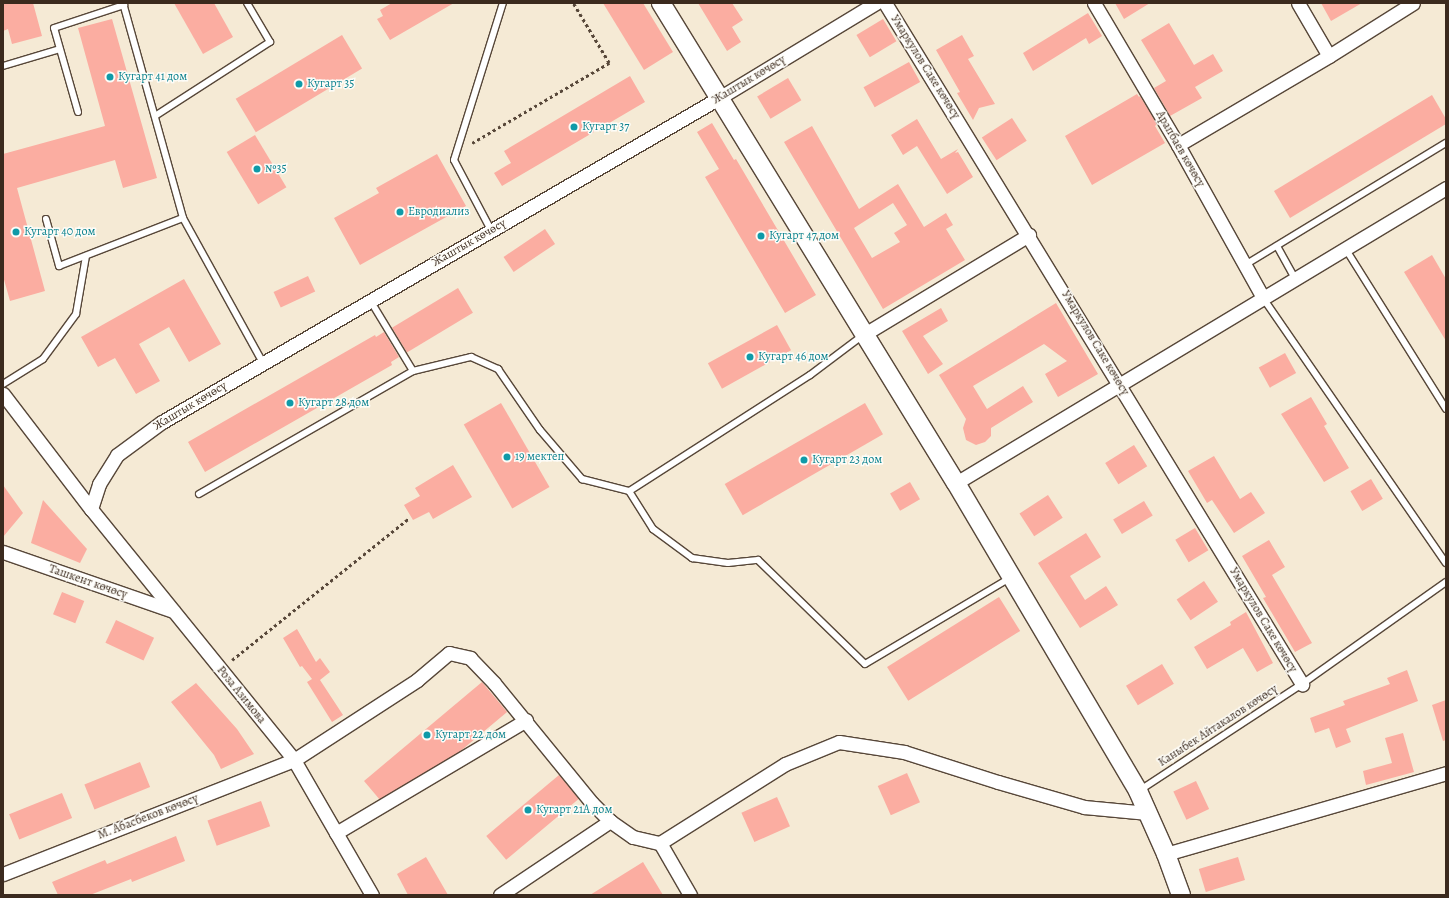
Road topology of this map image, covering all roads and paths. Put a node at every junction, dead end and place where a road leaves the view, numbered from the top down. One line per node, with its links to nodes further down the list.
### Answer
1 (247, 3): 16 (lane)
2 (503, 3): 19 (lane)
3 (573, 3): 19 (path)
4 (661, 3): 14 (main road)
5 (876, 3): 14 (street, Жаштык көчөсү)
6 (886, 3): 24 (street, Умаркулов Саке көчөсү)
7 (1094, 3): 18 (street, Арапбаев көчөсү)
8 (1298, 3): 12 (street)
9 (1413, 3): 12 (street)
10 (124, 4): 11 (lane); 16 (lane)
11 (60, 49): 13 (lane); 15 (lane)
12 (1329, 56): 18 (street)
13 (3, 66)
14 (719, 98): 23 (street, Жаштык көчөсү); 32 (main road)
15 (78, 112)
16 (155, 116): 21 (lane)
17 (1446, 144): 25 (lane)
18 (1178, 145): 28 (street, Арапбаев көчөсү)
19 (457, 151): 23 (lane)
20 (1446, 188): 26 (street)
21 (183, 218): 27 (lane); 33 (lane)
22 (46, 219): 27 (lane)
23 (491, 230): 31 (street, Жаштык көчөсү)
24 (1029, 235): 32 (street); 36 (street, Умаркулов Саке көчөсү)
25 (1277, 246): 28 (lane); 29 (lane)
26 (1345, 248): 29 (street); 38 (lane)
27 (86, 256): 35 (lane)
28 (1245, 265): 30 (street, Арапбаев көчөсү)
29 (1295, 278): 30 (street)
30 (1263, 298): 36 (street); 45 (lane)
31 (370, 300): 33 (street, Жаштык көчөсү); 34 (lane)
32 (863, 335): 39 (main road); 40 (lane)
33 (263, 363): 42 (street, Жаштык көчөсү)
34 (413, 371): 40 (lane); 41 (lane)
35 (3, 384)
36 (1120, 384): 39 (street); 50 (street, Умаркулов Саке көчөсү)
37 (3, 394): 42 (street, Роза Азимова)
38 (1446, 409)
39 (956, 483): 46 (main road)
40 (629, 491): 46 (lane)
41 (199, 494)
42 (91, 509): 48 (street, Роза Азимова)
43 (408, 519): 49 (path)
44 (3, 552): 48 (street, Ташкент көчөсү)
45 (1446, 563)
46 (1011, 577): 54 (main road)
47 (1446, 582): 50 (lane, Каныбек Айтакалов көчөсү)
48 (174, 612): 49 (street, Роза Азимова)
49 (220, 669): 52 (street, Роза Азимова)
50 (1302, 684): 54 (lane, Каныбек Айтакалов көчөсү)
51 (526, 720): 52 (street, М. Абасбеков көчөсү); 56 (street); 57 (street)
52 (294, 760): 57 (street, Роза Азимова); 60 (street, М. Абасбеков көчөсү)
53 (1446, 773): 59 (street)
54 (1138, 791): 55 (main road)
55 (1148, 813): 58 (street); 59 (main road)
56 (610, 821): 58 (street); 62 (street)
57 (336, 833): 61 (street, Роза Азимова)
58 (660, 843): 63 (street)
59 (1166, 854): 64 (main road)
60 (3, 874)
61 (372, 895)
62 (500, 895)
63 (690, 895)
64 (1181, 895)

